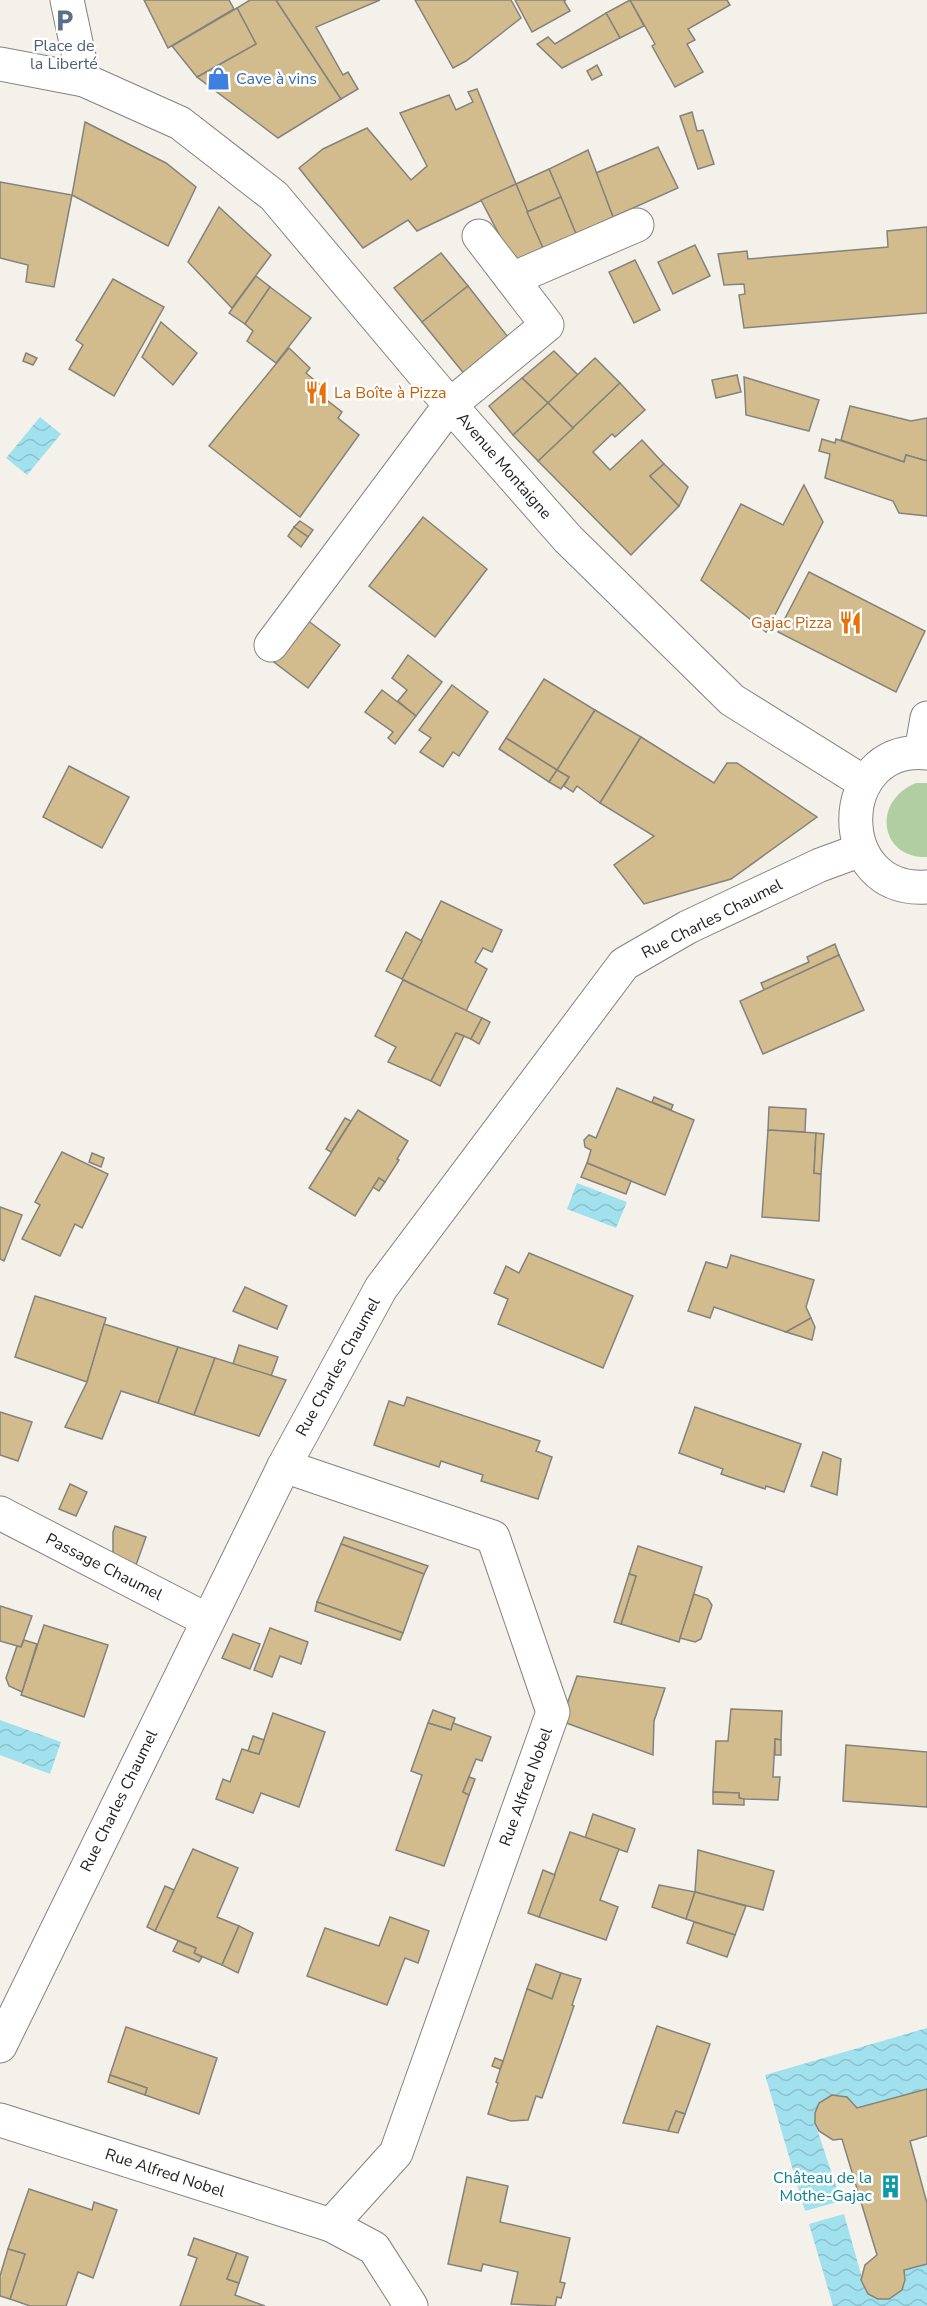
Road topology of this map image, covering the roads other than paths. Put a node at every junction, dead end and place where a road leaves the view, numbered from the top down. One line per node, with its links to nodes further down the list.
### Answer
1 (67, 0): 3 (street)
2 (0, 64): 3 (street, Avenue Montaigne)
3 (84, 80): 7 (street, Avenue Montaigne)
4 (637, 225): 6 (street)
5 (479, 236): 6 (street)
6 (512, 279): 7 (street)
7 (450, 405): 8 (street); 11 (street, Avenue Montaigne)
8 (271, 645)
9 (927, 718): 10 (street)
10 (924, 753): 11 (street)
11 (865, 783): 12 (street)
12 (861, 850): 13 (street); 14 (street, Rue Charles Chaumel)
13 (927, 887)
14 (284, 1466): 16 (street, Rue Charles Chaumel); 19 (street, Rue Alfred Nobel)
15 (0, 1513): 16 (street, Passage Chaumel)
16 (207, 1620): 17 (street, Rue Charles Chaumel)
17 (0, 2046)
18 (0, 2120): 19 (street, Rue Alfred Nobel)
19 (331, 2225): 20 (street, Rue Alfred Nobel)
20 (411, 2306)

